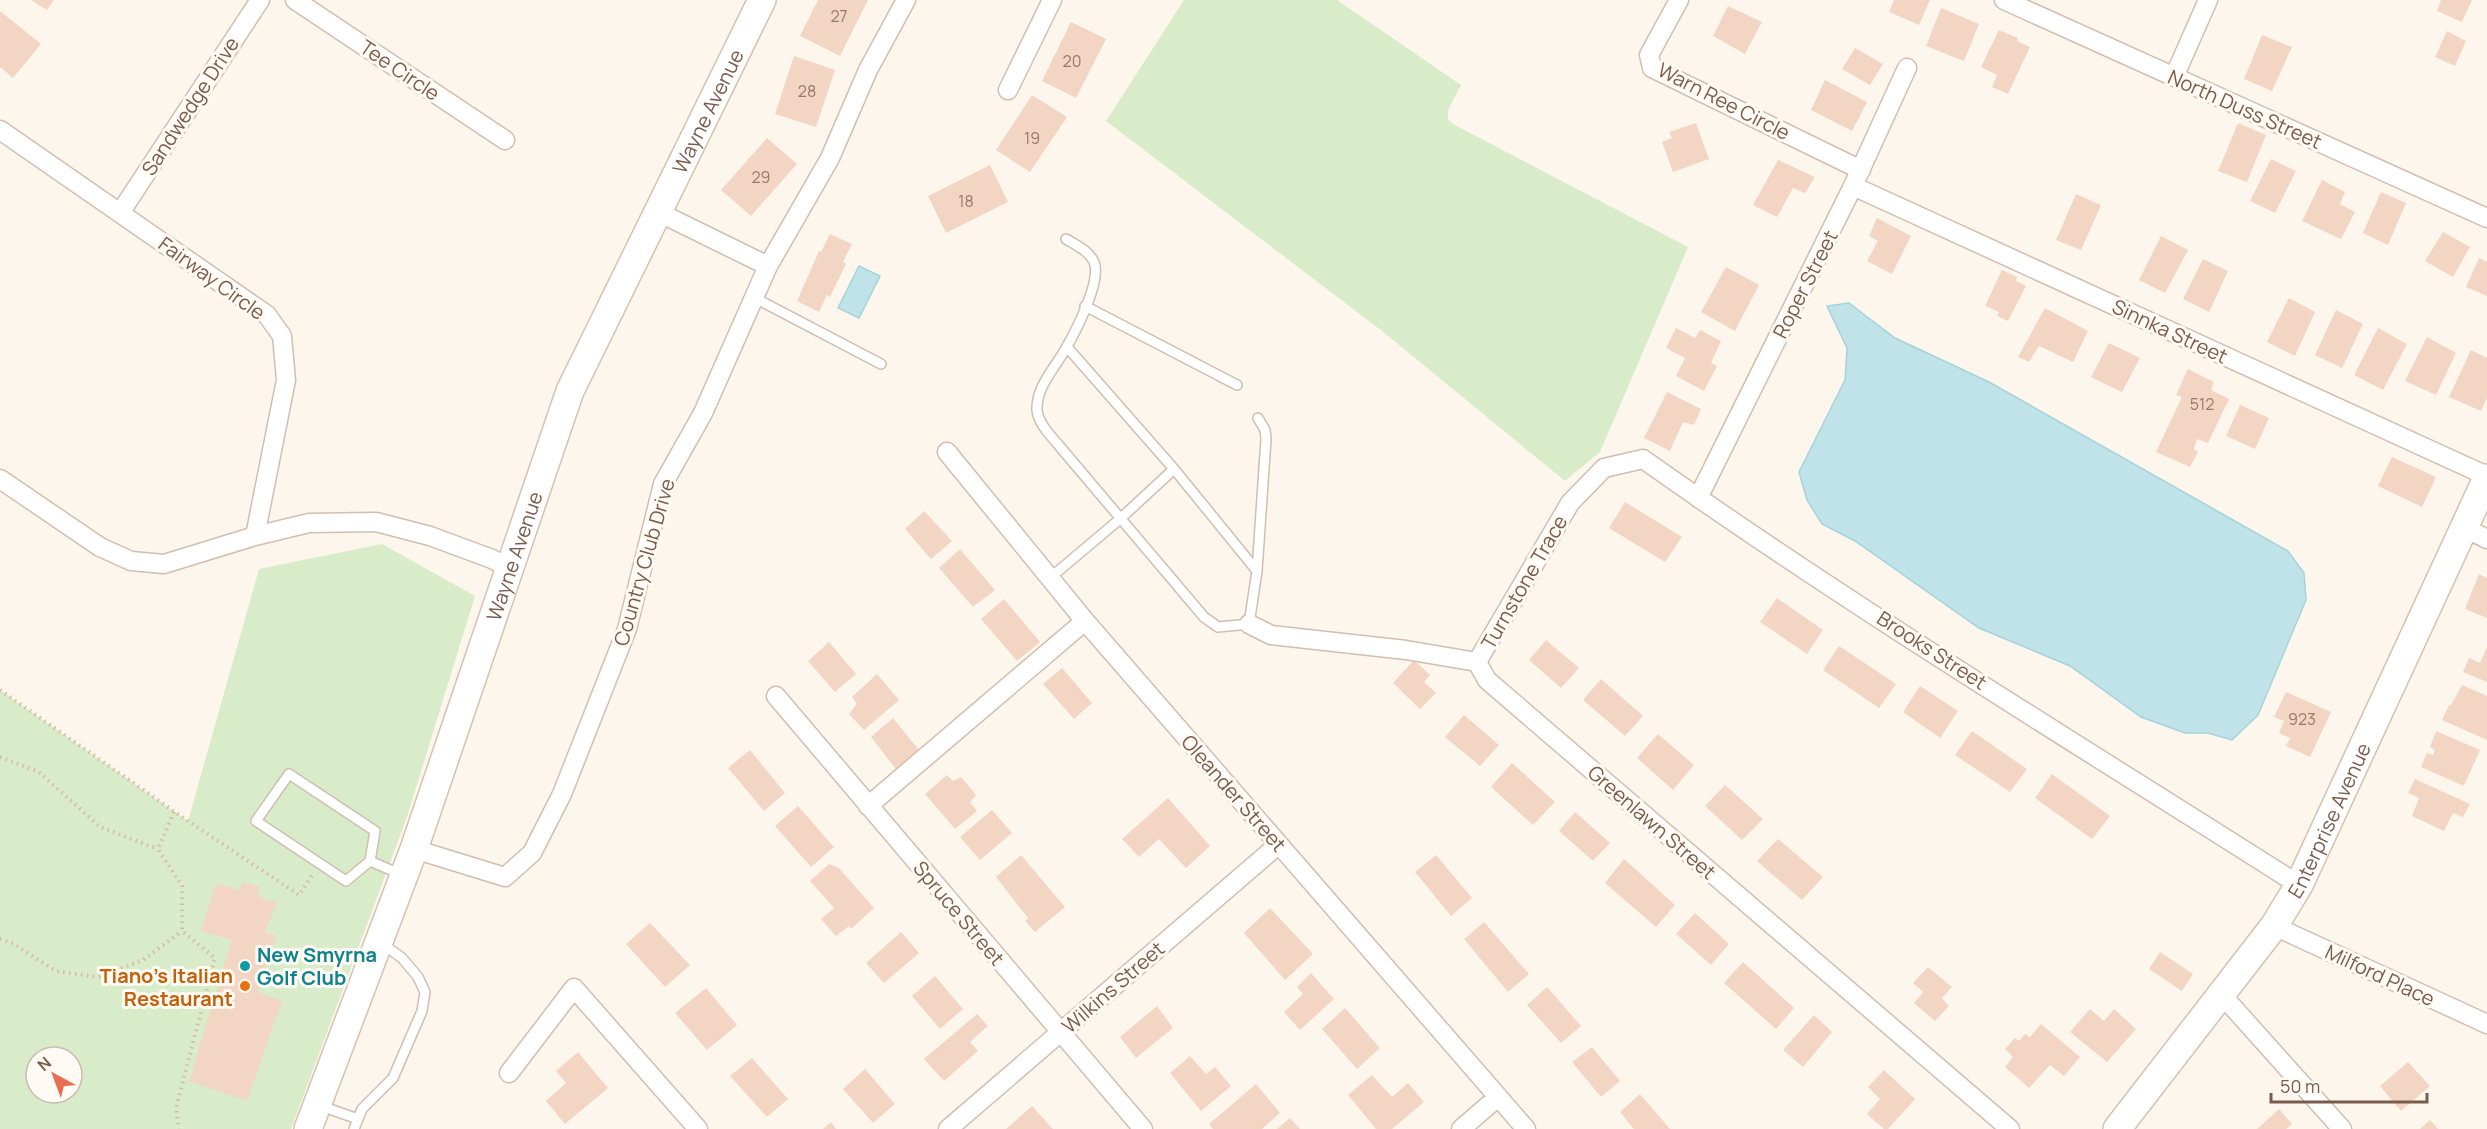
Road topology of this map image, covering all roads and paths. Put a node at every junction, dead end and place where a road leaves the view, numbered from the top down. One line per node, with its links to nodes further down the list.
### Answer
1 (260, 0): 16 (street, Sandwedge Drive)
2 (295, 0): 13 (street, Tee Circle)
3 (762, 0): 15 (street, Wayne Avenue)
4 (906, 0): 19 (street, Country Club Drive)
5 (1052, 0): 11 (street)
6 (1679, 0): 14 (street, Warn Ree Circle)
7 (2004, 0): 10 (street, North Duss Street)
8 (2208, 0): 10 (street)
9 (1907, 68): 14 (street, Roper Street)
10 (2174, 77): 17 (street, North Duss Street)
11 (1008, 90)
12 (0, 130): 16 (street, Fairway Circle)
13 (505, 140)
14 (1857, 178): 28 (street, Sinnka Street); 30 (street, Roper Street)
15 (658, 212): 19 (street); 35 (street, Wayne Avenue)
16 (120, 213): 34 (street, Fairway Circle)
17 (2487, 218)
18 (1066, 239): 21 (lane)
19 (768, 266): 20 (street, Country Club Drive)
20 (753, 297): 23 (lane); 48 (street, Country Club Drive)
21 (1085, 306): 22 (lane); 24 (lane)
22 (1067, 347): 27 (lane); 32 (lane)
23 (881, 364)
24 (1238, 385)
25 (1258, 418): 36 (lane)
26 (947, 452): 37 (street, Oleander Street)
27 (1174, 469): 32 (lane); 36 (lane)
28 (2487, 477): 33 (street, Enterprise Avenue)
29 (0, 479): 34 (street)
30 (1698, 498): 31 (street, Brooks Street); 52 (street, Brooks Street)
31 (1570, 503): 40 (street, Turnstone Trace)
32 (1120, 519): 37 (lane); 39 (lane)
33 (2476, 533): 52 (street, Enterprise Avenue)
34 (255, 536): 35 (street)
35 (511, 569): 48 (street, Wayne Avenue)
36 (1257, 571): 39 (lane)
37 (1050, 578): 38 (street, Oleander Street)
38 (1085, 621): 44 (street); 46 (street, Oleander Street)
39 (1249, 624): 40 (street)
40 (1477, 662): 71 (street, Greenlawn Street)
41 (0, 690): 45 (path)
42 (776, 696): 44 (street, Spruce Street)
43 (0, 758): 47 (path)
44 (868, 806): 59 (street, Spruce Street)
45 (174, 812): 47 (path); 50 (path)
46 (1278, 844): 59 (street, Wilkins Street); 61 (street, Oleander Street)
47 (158, 849): 54 (path)
48 (414, 849): 51 (street, Wayne Avenue)
49 (370, 861): 50 (lane); 50 (lane); 51 (lane)
50 (320, 863)
51 (404, 876): 56 (street, Wayne Avenue)
52 (2299, 885): 53 (street, Enterprise Avenue)
53 (2274, 926): 57 (street, Enterprise Avenue); 58 (street, Milford Place)
54 (182, 931): 55 (path); 64 (path)
55 (0, 939)
56 (379, 941): 62 (street, Wayne Avenue); 63 (lane)
57 (2222, 994): 72 (street, Enterprise Avenue); 73 (street)
58 (2487, 1024)
59 (1060, 1033): 67 (street, Wilkins Street); 68 (street, Spruce Street)
60 (509, 1073): 66 (street)
61 (1498, 1097): 69 (street); 70 (street, Oleander Street)
62 (313, 1117): 63 (lane)
63 (358, 1119): 65 (lane)
64 (178, 1129)
65 (354, 1129)
66 (698, 1129)
67 (948, 1129)
68 (1143, 1129)
69 (1461, 1129)
70 (1526, 1129)
71 (2010, 1129)
72 (2117, 1129)
73 (2342, 1129)

